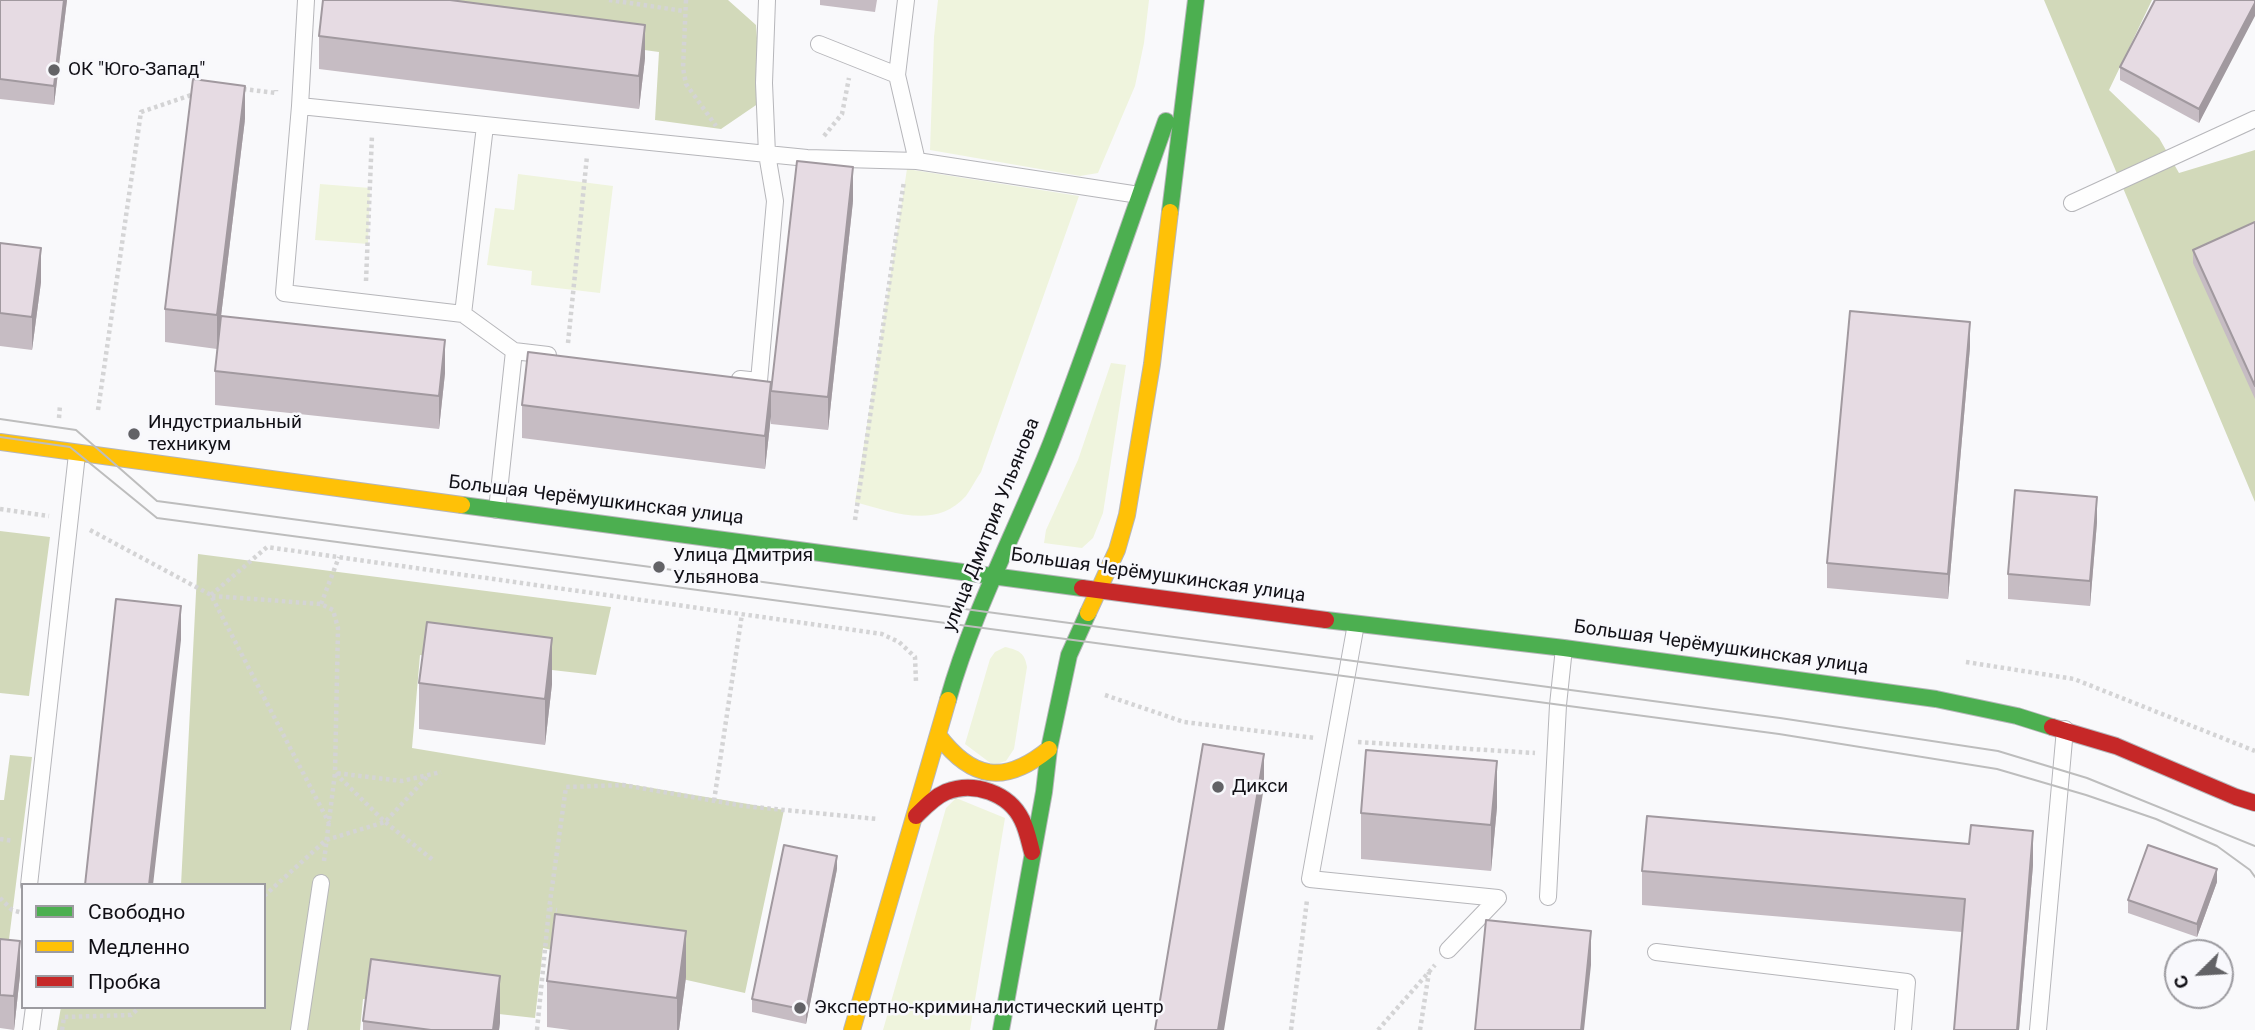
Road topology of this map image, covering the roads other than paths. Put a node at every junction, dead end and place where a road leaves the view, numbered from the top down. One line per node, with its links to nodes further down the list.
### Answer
1 (306, 0): 8 (lane)
2 (767, 0): 11 (lane)
3 (906, 0): 7 (lane)
4 (1196, 0): 5 (main road, улица Дмитрия Ульянова)
5 (1190, 42): 13 (main road, улица Дмитрия Ульянова); 23 (main road, улица Дмитрия Ульянова)
6 (819, 44): 7 (lane)
7 (897, 75): 12 (lane)
8 (300, 106): 10 (lane); 15 (lane)
9 (2255, 119): 14 (lane)
10 (485, 126): 11 (lane); 15 (lane)
11 (767, 155): 12 (lane); 18 (lane)
12 (912, 161): 13 (lane)
13 (1139, 195): 22 (main road, улица Дмитрия Ульянова)
14 (2072, 203)
15 (463, 314): 16 (lane)
16 (514, 351): 17 (lane); 21 (lane)
17 (567, 358)
18 (720, 377)
19 (0, 442): 20 (main road, Большая Черёмушкинская улица)
20 (77, 454): 21 (main road, Большая Черёмушкинская улица); 32 (lane)
21 (497, 510): 22 (main road, Большая Черёмушкинская улица)
22 (994, 576): 23 (main road, Большая Черёмушкинская улица); 27 (main road, улица Дмитрия Ульянова)
23 (1099, 589): 24 (main road, Большая Черёмушкинская улица); 28 (main road, улица Дмитрия Ульянова)
24 (1356, 624): 25 (main road, Большая Черёмушкинская улица); 35 (lane)
25 (1564, 648): 26 (main road, Большая Черёмушкинская улица); 34 (lane)
26 (2065, 729): 29 (main road, Большая Черёмушкинская улица); 43 (lane)
27 (938, 735): 28 (main road); 30 (main road, улица Дмитрия Ульянова)
28 (1049, 749): 31 (main road, улица Дмитрия Ульянова)
29 (2255, 803)
30 (916, 816): 31 (main road); 40 (main road, улица Дмитрия Ульянова)
31 (1032, 852): 41 (main road, улица Дмитрия Ульянова)
32 (29, 883)
33 (321, 883): 39 (lane)
34 (1548, 897)
35 (1448, 950)
36 (1656, 952): 42 (lane)
37 (34, 1009): 38 (lane)
38 (31, 1030)
39 (299, 1030)
40 (852, 1030)
41 (1001, 1030)
42 (1903, 1030)
43 (2038, 1030)

